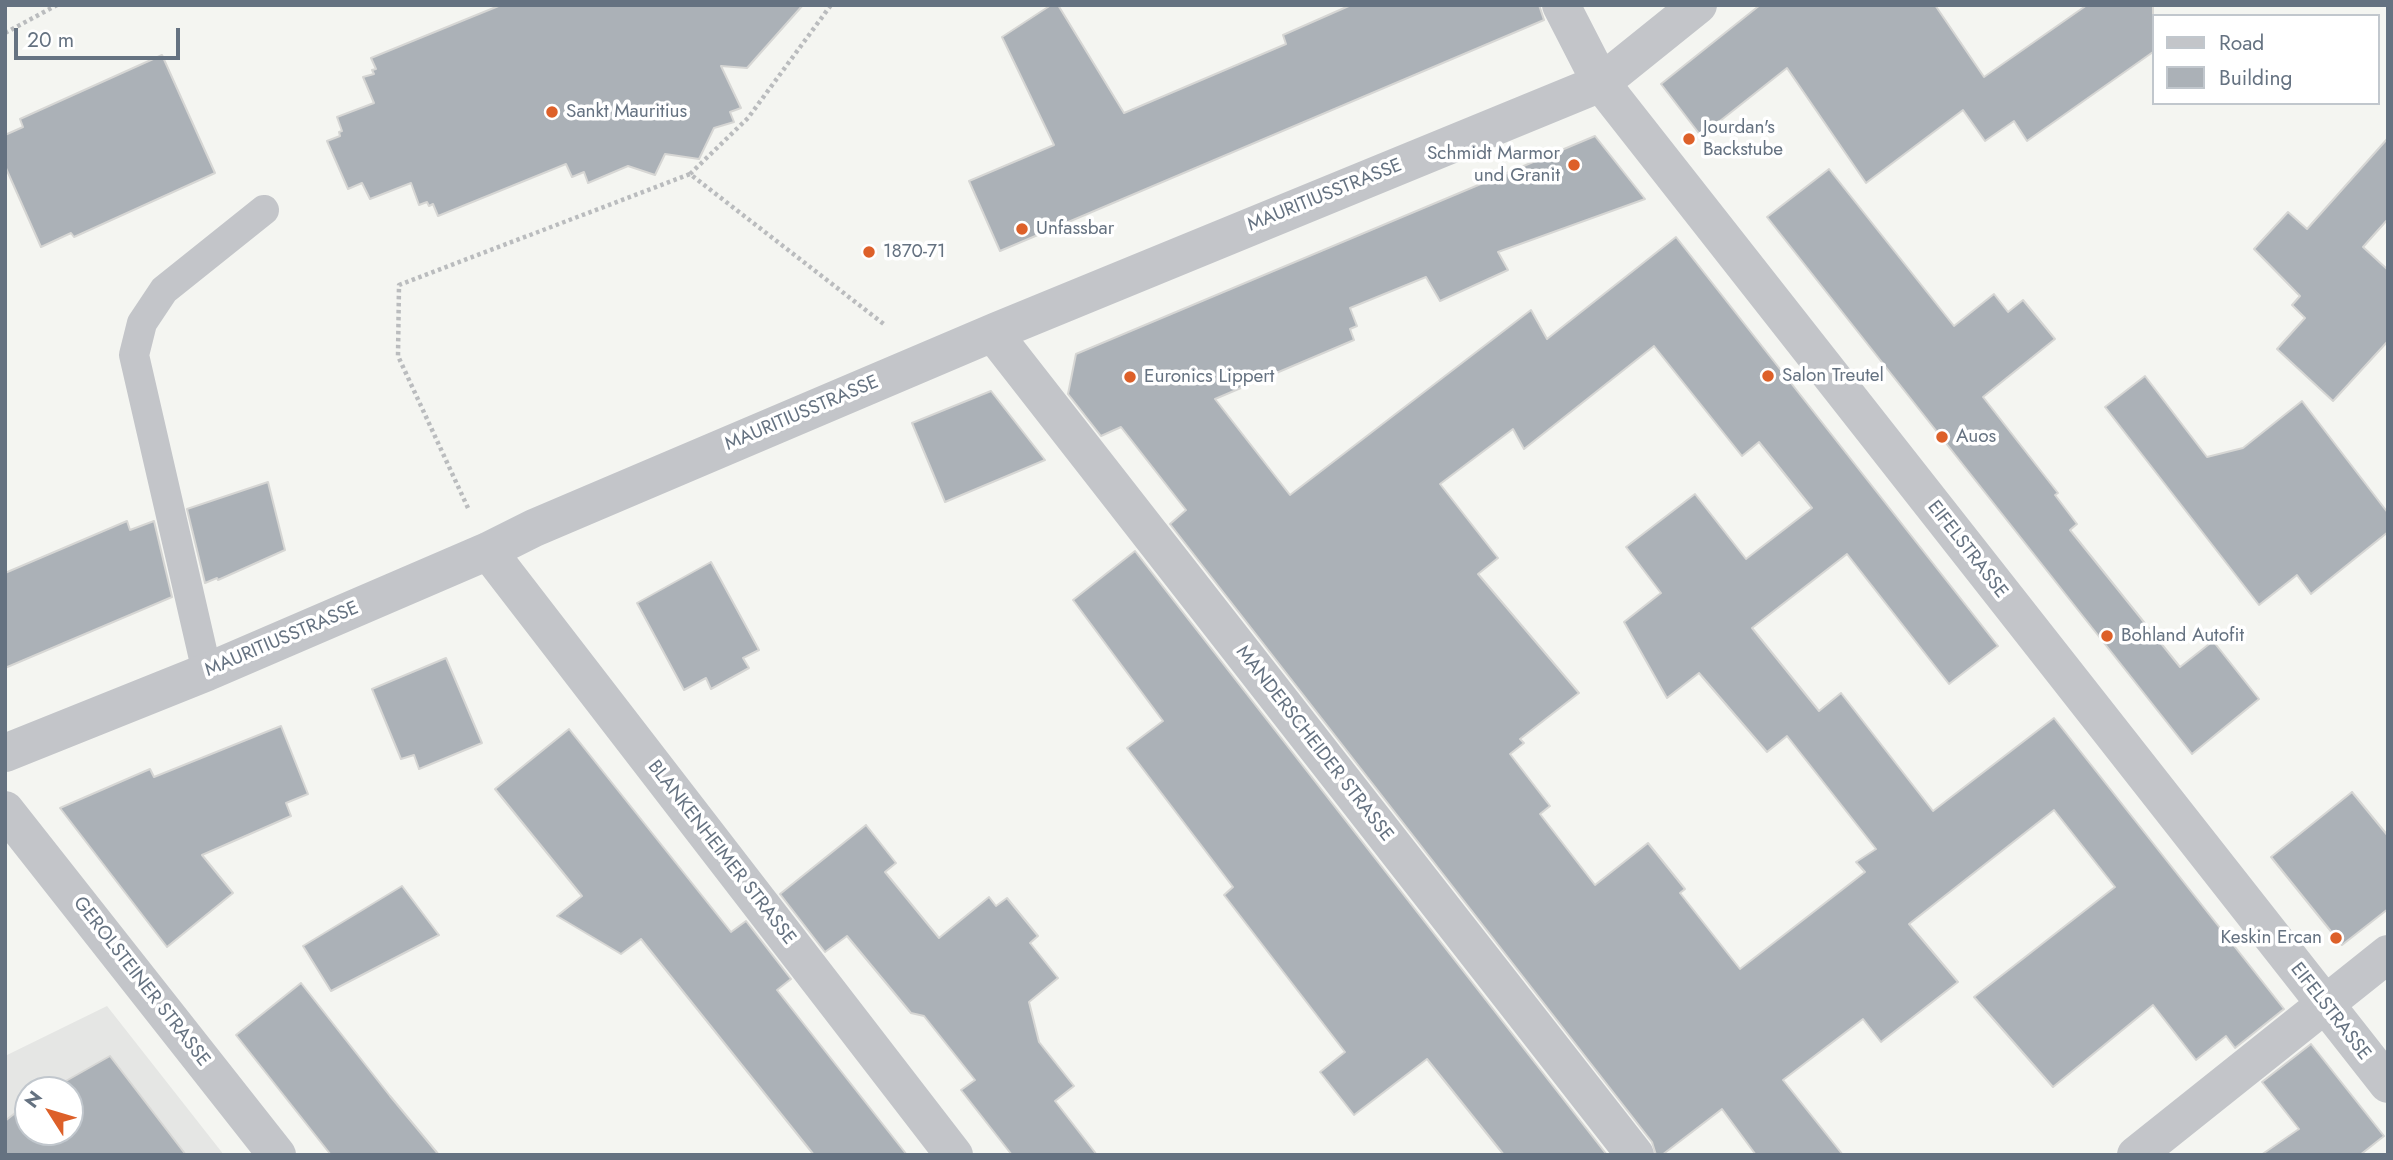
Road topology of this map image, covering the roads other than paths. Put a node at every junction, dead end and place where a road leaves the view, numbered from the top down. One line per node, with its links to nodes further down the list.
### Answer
1 (1561, 5): 3 (street, EIFELSTRASSE)
2 (1698, 5): 3 (street, MAURITIUSSTRASSE)
3 (1601, 83): 5 (street, MAURITIUSSTRASSE); 11 (street, EIFELSTRASSE)
4 (264, 209): 7 (lane)
5 (993, 333): 6 (street, MAURITIUSSTRASSE); 15 (street, MANDERSCHEIDER STRASSE)
6 (488, 551): 7 (street, MAURITIUSSTRASSE); 14 (street, BLANKENHEIMER STRASSE)
7 (207, 672): 8 (street, MAURITIUSSTRASSE)
8 (5, 753)
9 (5, 810): 13 (street, GEROLSTEINER STRASSE)
10 (2388, 954): 11 (street)
11 (2325, 1006): 12 (street, EIFELSTRASSE); 16 (street)
12 (2388, 1084)
13 (277, 1155)
14 (954, 1155)
15 (1635, 1155)
16 (2136, 1155)

